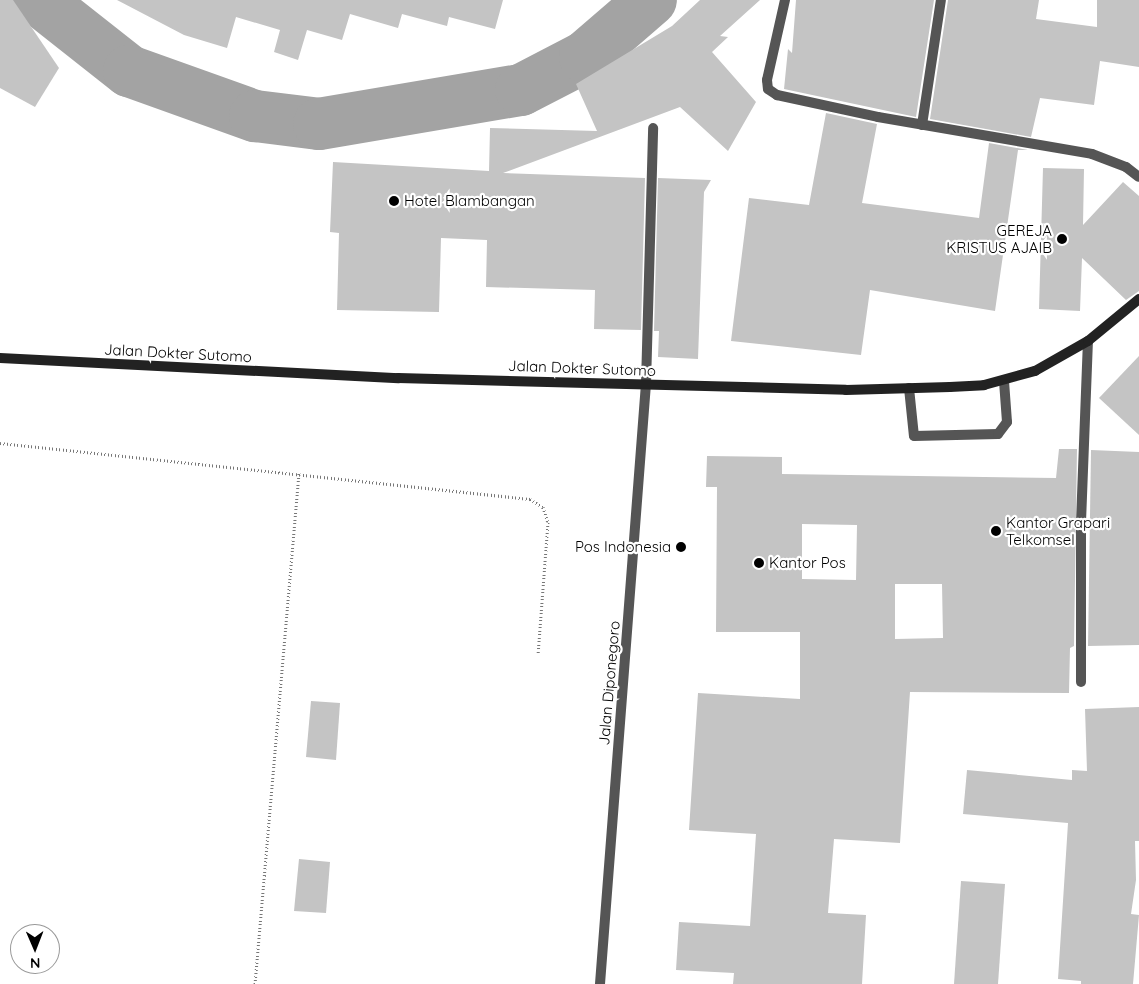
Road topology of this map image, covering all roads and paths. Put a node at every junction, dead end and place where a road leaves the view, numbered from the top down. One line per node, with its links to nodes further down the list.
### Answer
1 (785, 0): 3 (street)
2 (941, 0): 3 (street)
3 (922, 125): 5 (street)
4 (653, 128): 10 (street, Jalan Diponegoro)
5 (1139, 178)
6 (1139, 299): 7 (main road, Jalan Dokter Sutomo)
7 (1088, 341): 9 (main road, Jalan Dokter Sutomo); 15 (street)
8 (0, 358): 10 (main road, Jalan Dokter Sutomo)
9 (1004, 381): 11 (main road, Jalan Dokter Sutomo); 11 (street)
10 (646, 384): 11 (main road, Jalan Dokter Sutomo); 17 (street, Jalan Diponegoro)
11 (909, 388)
12 (0, 443): 13 (path)
13 (299, 473): 14 (path); 16 (path)
14 (538, 654)
15 (1081, 682)
16 (255, 984)
17 (600, 984)

